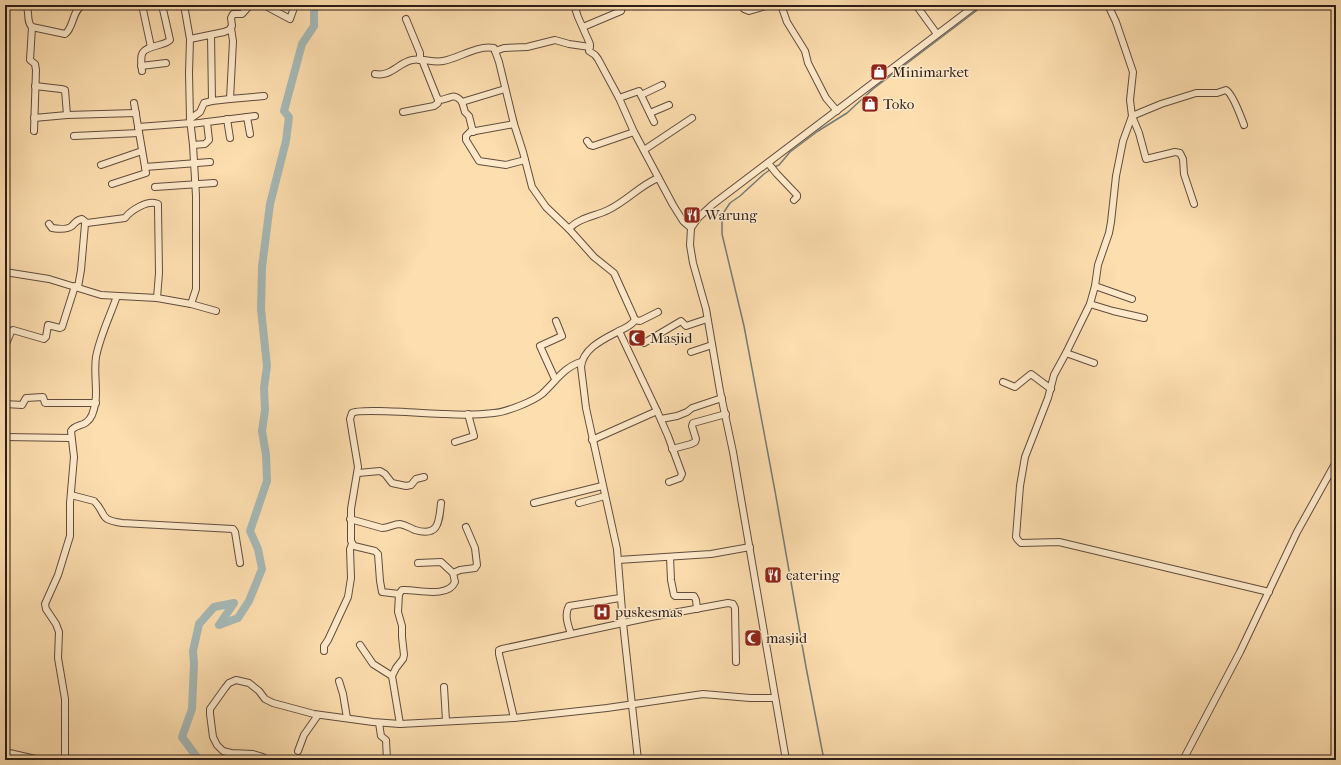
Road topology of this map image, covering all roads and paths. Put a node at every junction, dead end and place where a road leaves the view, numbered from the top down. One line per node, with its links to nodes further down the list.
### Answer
1 (23, 5): 20 (street)
2 (81, 5): 20 (street)
3 (90, 5): 4 (street)
4 (122, 5)
5 (142, 5): 26 (street)
6 (162, 5): 26 (street)
7 (184, 5): 25 (street)
8 (250, 5): 22 (street)
9 (264, 5): 10 (street)
10 (295, 5)
11 (574, 5): 21 (street)
12 (623, 5): 21 (street)
13 (742, 5): 14 (street)
14 (769, 5)
15 (781, 5): 44 (street)
16 (916, 5): 23 (street)
17 (976, 5): 23 (street)
18 (1108, 5): 50 (street)
19 (406, 19): 29 (street)
20 (32, 27): 33 (street)
21 (583, 27): 27 (street)
22 (232, 28): 24 (street); 38 (street)
23 (937, 34): 44 (street)
24 (211, 35): 25 (street); 40 (street)
25 (190, 39): 55 (street)
26 (151, 47): 30 (street)
27 (590, 47): 28 (street); 37 (street)
28 (495, 51): 29 (street); 34 (street)
29 (420, 60): 31 (street); 39 (street)
30 (166, 63)
31 (375, 74)
32 (662, 85): 35 (street)
33 (35, 86): 48 (street); 52 (street)
34 (505, 89): 41 (street); 58 (street)
35 (641, 95): 37 (street); 47 (street)
36 (264, 96): 38 (street)
37 (619, 98): 63 (street)
38 (230, 99): 40 (street)
39 (438, 100): 41 (street); 45 (street)
40 (212, 101): 55 (street)
41 (462, 102): 62 (street)
42 (134, 103): 46 (street)
43 (669, 105): 47 (street)
44 (836, 111): 74 (street)
45 (403, 112)
46 (136, 113): 48 (street); 60 (street)
47 (650, 113): 57 (street)
48 (67, 115): 52 (street)
49 (255, 116): 51 (street)
50 (1132, 116): 59 (street); 83 (street); 89 (street)
51 (247, 117): 54 (street); 64 (street)
52 (34, 118): 61 (street)
53 (692, 118): 70 (street)
54 (227, 119): 56 (street); 66 (street)
55 (191, 122): 56 (street); 60 (street); 68 (street)
56 (207, 122): 68 (street)
57 (654, 122)
58 (514, 124): 62 (street); 71 (street)
59 (1244, 125)
60 (139, 130): 65 (street); 69 (street)
61 (34, 131)
62 (472, 132): 71 (street)
63 (634, 132): 67 (street); 70 (street)
64 (250, 134)
65 (74, 136)
66 (230, 138)
67 (587, 141)
68 (193, 145): 73 (street)
69 (142, 150): 75 (street); 76 (street)
70 (644, 150): 77 (street)
71 (525, 160): 87 (street)
72 (210, 162): 73 (street)
73 (194, 164): 76 (street); 80 (street)
74 (770, 165): 82 (street); 86 (street)
75 (101, 166)
76 (145, 167): 79 (street)
77 (658, 178): 86 (street); 87 (street)
78 (214, 182): 80 (street)
79 (112, 184)
80 (195, 184): 81 (street); 94 (street)
81 (155, 187)
82 (794, 200)
83 (1194, 204)
84 (87, 223): 85 (street); 90 (street); 92 (street)
85 (49, 224)
86 (691, 228): 99 (street)
87 (569, 229): 100 (street)
88 (5, 272): 90 (street)
89 (1095, 286): 93 (street); 95 (street)
90 (76, 287): 91 (street); 105 (street)
91 (117, 296): 92 (street); 114 (street)
92 (157, 298): 94 (street)
93 (1132, 299)
94 (191, 304): 96 (street)
95 (1090, 304): 98 (street); 107 (street)
96 (216, 311)
97 (658, 312): 100 (street)
98 (1144, 318)
99 (707, 319): 103 (street); 104 (street)
100 (635, 320): 102 (street)
101 (556, 321): 110 (street)
102 (619, 331): 108 (street); 116 (street)
103 (644, 343)
104 (712, 345): 106 (street); 113 (street)
105 (5, 346)
106 (691, 352)
107 (1066, 353): 109 (street); 112 (street)
108 (581, 362): 110 (street); 122 (street)
109 (1094, 363)
110 (555, 379): 117 (street)
111 (1003, 382): 112 (street)
112 (1050, 389): 144 (street)
113 (722, 398): 118 (street); 119 (street)
114 (96, 402): 115 (street); 121 (street)
115 (5, 404)
116 (657, 411): 119 (street); 122 (street)
117 (468, 414): 123 (street); 126 (street)
118 (726, 414): 124 (street); 138 (street)
119 (661, 419): 124 (street)
120 (5, 437): 121 (street)
121 (71, 438): 130 (street)
122 (592, 440): 129 (street)
123 (456, 442)
124 (672, 449): 128 (street)
125 (1336, 462): 144 (street)
126 (358, 473): 127 (street); 135 (street)
127 (424, 477)
128 (669, 482)
129 (602, 486): 131 (street); 133 (street)
130 (71, 495): 141 (street); 168 (street)
131 (605, 496): 134 (street); 140 (street)
132 (441, 503): 135 (street)
133 (534, 503)
134 (579, 503)
135 (350, 519): 137 (street)
136 (466, 527): 143 (street)
137 (352, 544): 145 (street); 151 (street)
138 (750, 547): 139 (street); 156 (street)
139 (670, 557): 140 (street); 147 (street)
140 (618, 560): 146 (street)
141 (240, 563)
142 (418, 563): 143 (street)
143 (453, 573): 145 (street)
144 (1268, 592): 172 (street)
145 (399, 594): 153 (street)
146 (620, 598): 148 (street); 149 (street)
147 (697, 609): 148 (street); 152 (street)
148 (622, 623): 149 (street); 157 (street)
149 (571, 634): 160 (street)
150 (360, 645): 153 (street)
151 (324, 652)
152 (736, 662)
153 (392, 676): 163 (street)
154 (339, 681): 159 (street)
155 (444, 687): 161 (street)
156 (775, 698): 157 (street); 171 (street)
157 (631, 705): 160 (street); 170 (street)
158 (318, 715): 159 (street); 164 (street); 166 (street)
159 (347, 718): 162 (street)
160 (514, 718): 161 (street)
161 (446, 721): 163 (street)
162 (379, 723): 163 (street); 169 (street)
163 (400, 724)
164 (298, 751)
165 (5, 752): 167 (street)
166 (263, 757)
167 (40, 760)
168 (65, 760)
169 (387, 760)
170 (638, 760)
171 (786, 760)
172 (1183, 760)

